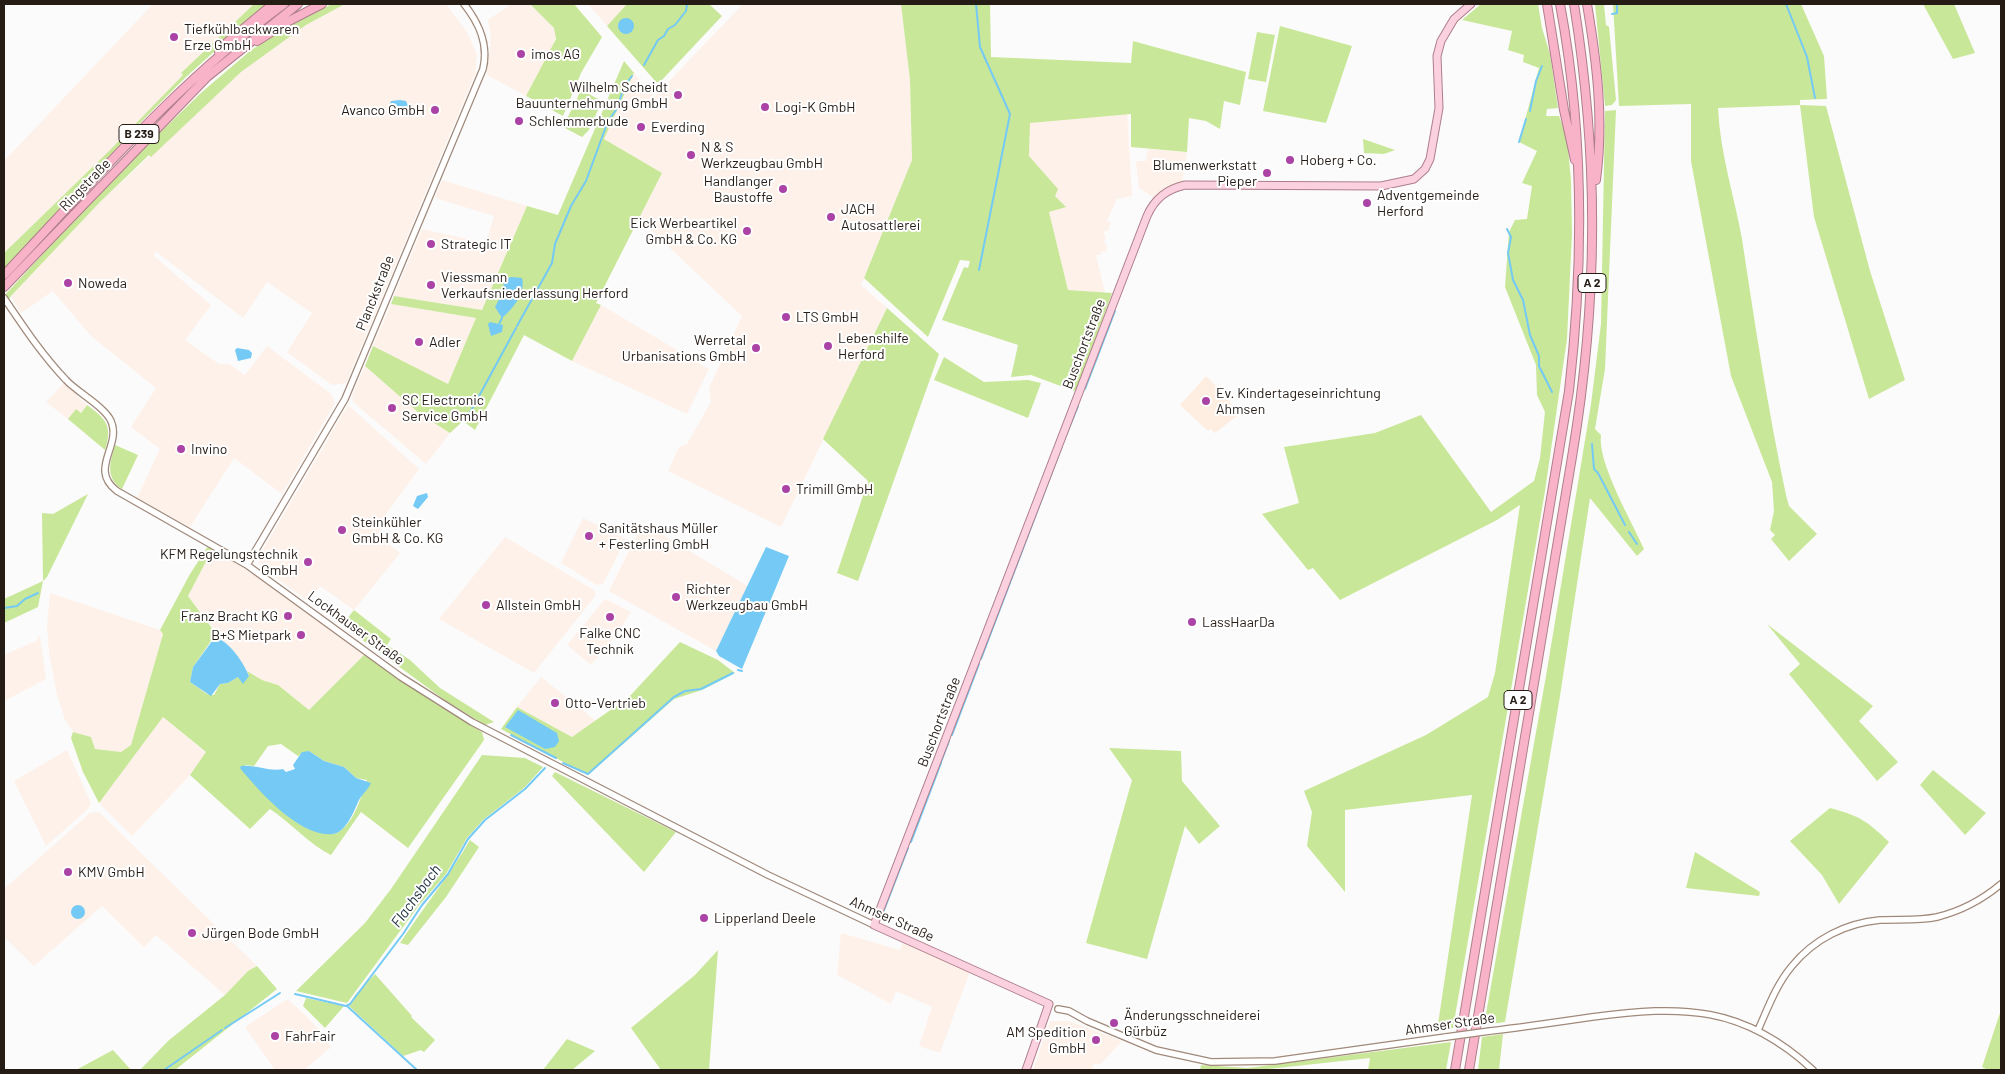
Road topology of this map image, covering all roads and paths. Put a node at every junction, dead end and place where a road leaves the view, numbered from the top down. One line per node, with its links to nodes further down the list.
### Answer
1 (273, 4): 11 (highway)
2 (284, 4): 11 (highway, Ringstraße / B 239)
3 (298, 4): 12 (highway, Ringstraße / B 239)
4 (322, 4): 12 (highway)
5 (464, 4): 18 (street, Planckstraße)
6 (1471, 4): 21 (main road, Buschortstraße)
7 (1547, 4): 13 (highway)
8 (1560, 4): 13 (highway, A 2)
9 (1574, 4): 14 (highway, A 2)
10 (1587, 4): 14 (highway)
11 (214, 60): 15 (highway, Ringstraße / B 239)
12 (207, 77): 16 (highway, Ringstraße / B 239)
13 (1580, 184): 25 (highway, A 2)
14 (1594, 199): 26 (highway, A 2)
15 (4, 275)
16 (4, 287)
17 (4, 298): 18 (street, Lockhauser Straße)
18 (247, 565): 19 (street, Lockhauser Straße)
19 (717, 849): 21 (street, Ahmser Straße)
20 (2001, 884): 23 (street)
21 (874, 925): 22 (main road, Ahmser Straße)
22 (1049, 1004): 23 (street, Ahmser Straße, bridge); 24 (main road)
23 (1758, 1030): 27 (street, Ahmser Straße)
24 (1026, 1070)
25 (1455, 1070)
26 (1468, 1070)
27 (1813, 1070)

